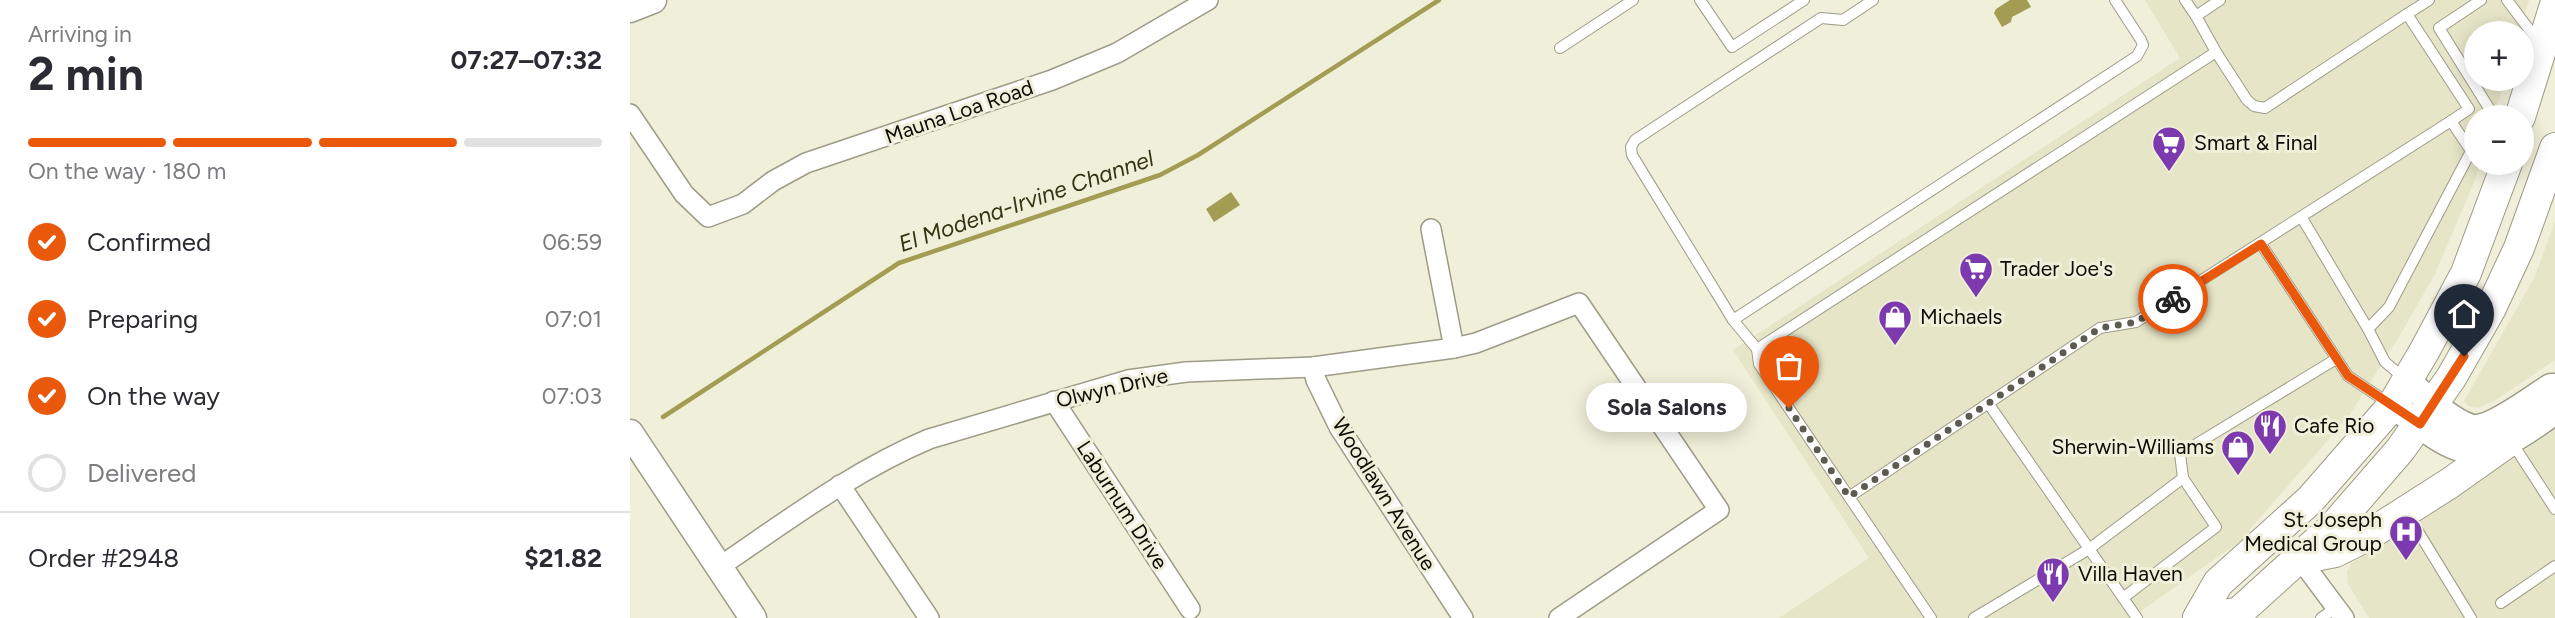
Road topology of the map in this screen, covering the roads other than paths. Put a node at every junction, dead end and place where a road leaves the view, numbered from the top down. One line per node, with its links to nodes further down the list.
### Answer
1 (653, 0): 14 (main road)
2 (1208, 0): 22 (street, Mauna Loa Road)
3 (1633, 0): 18 (lane)
4 (1700, 0): 5 (lane)
5 (1804, 0)
6 (1873, 0): 31 (lane)
7 (2115, 0): 31 (lane)
8 (2185, 0): 16 (lane)
9 (2220, 0): 16 (lane)
10 (2429, 0): 15 (lane)
11 (2481, 0): 20 (lane)
12 (2507, 0): 17 (lane)
13 (2555, 5): 17 (main road)
14 (630, 9)
15 (2407, 14): 19 (lane); 23 (lane)
16 (2196, 16): 19 (lane)
17 (2542, 46): 21 (main road)
18 (1560, 48)
19 (2216, 52): 34 (lane)
20 (2487, 105)
21 (2524, 105)
22 (630, 114)
23 (2451, 121): 24 (lane); 28 (lane)
24 (2464, 139)
25 (2555, 148): 42 (main road)
26 (2464, 170): 32 (lane)
27 (2502, 175): 38 (main road)
28 (2302, 218): 30 (lane); 32 (lane)
29 (1431, 229): 33 (street)
30 (2261, 244): 35 (lane); 40 (lane)
31 (1733, 320): 34 (lane)
32 (2368, 330): 38 (lane)
33 (1454, 348): 36 (street, Olwyn Drive); 62 (street, Olwyn Drive)
34 (1758, 349): 47 (lane)
35 (2336, 359): 38 (lane); 45 (lane)
36 (1312, 367): 39 (street, Olwyn Drive); 61 (street, Woodlawn Avenue)
37 (2555, 387): 42 (main road)
38 (2400, 394): 42 (main road); 66 (main road)
39 (1054, 401): 46 (street, Olwyn Drive); 56 (street, Laburnum Drive)
40 (1988, 403): 47 (lane); 50 (lane)
41 (2555, 411): 44 (main road)
42 (2427, 414): 44 (main road); 51 (main road)
43 (630, 433): 53 (main road)
44 (2508, 442): 48 (lane); 49 (main road)
45 (2183, 478): 50 (lane); 54 (lane)
46 (840, 485): 53 (street, Olwyn Drive); 60 (street)
47 (1849, 497): 63 (lane)
48 (2555, 509)
49 (2405, 512): 51 (main road); 67 (lane)
50 (2089, 550): 54 (lane); 64 (lane)
51 (2300, 559): 57 (street); 58 (main road)
52 (2555, 566): 55 (lane)
53 (719, 567): 59 (main road)
54 (2123, 598): 65 (lane)
55 (2501, 603)
56 (1190, 609)
57 (2334, 614)
58 (2240, 615): 66 (main road)
59 (753, 618)
60 (929, 618)
61 (1463, 618)
62 (1559, 618)
63 (1931, 618)
64 (1974, 618)
65 (2137, 618)
66 (2198, 618)
67 (2471, 618)

